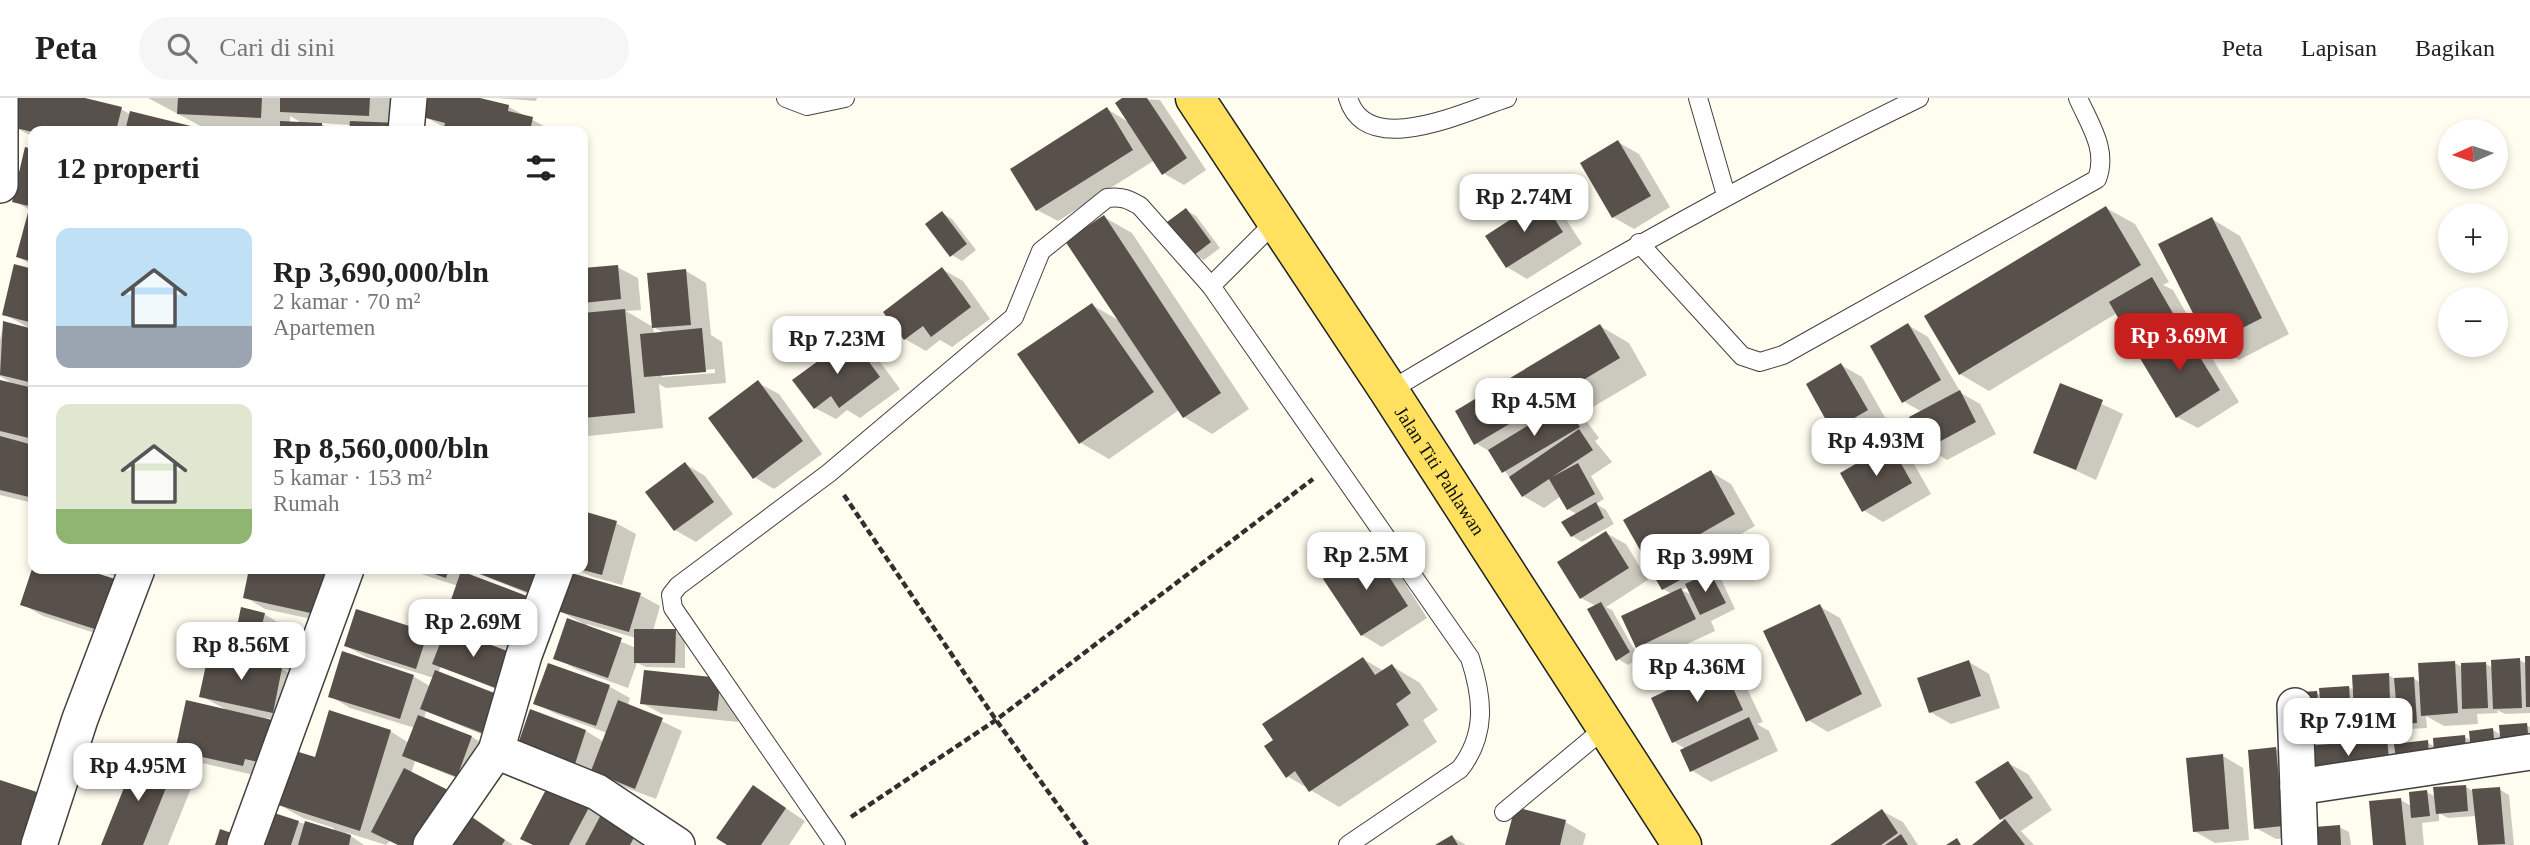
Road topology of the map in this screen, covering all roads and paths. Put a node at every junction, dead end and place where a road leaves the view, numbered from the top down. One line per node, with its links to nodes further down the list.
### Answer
1 (0, 98): 12 (street)
2 (409, 98): 11 (street)
3 (786, 98): 4 (lane)
4 (845, 98)
5 (1195, 98): 14 (main road, Jalan Titi Pahlawan)
6 (1348, 98): 7 (lane)
7 (1507, 98)
8 (1698, 98): 13 (lane)
9 (1919, 98): 13 (lane)
10 (2078, 98): 15 (lane)
11 (406, 126)
12 (0, 181)
13 (1726, 195): 15 (lane)
14 (1276, 221): 16 (lane); 17 (main road, Jalan Titi Pahlawan)
15 (1639, 243): 17 (lane)
16 (1211, 286): 18 (lane); 19 (lane)
17 (1389, 391): 25 (main road, Jalan Titi Pahlawan)
18 (1333, 464): 24 (path); 36 (lane)
19 (829, 473): 24 (path); 30 (lane)
20 (135, 574): 31 (street)
21 (344, 574): 32 (street)
22 (554, 574): 26 (street)
23 (2295, 706): 28 (street)
24 (996, 720): 30 (path); 35 (path)
25 (1605, 728): 29 (lane); 37 (main road, Jalan Titi Pahlawan)
26 (496, 751): 33 (street); 34 (street)
27 (2530, 752): 28 (street)
28 (2298, 787): 38 (street)
29 (1504, 812)
30 (832, 839)
31 (40, 845)
32 (245, 845)
33 (431, 845)
34 (677, 845)
35 (1087, 845)
36 (1348, 845)
37 (1682, 845)
38 (2300, 845)

